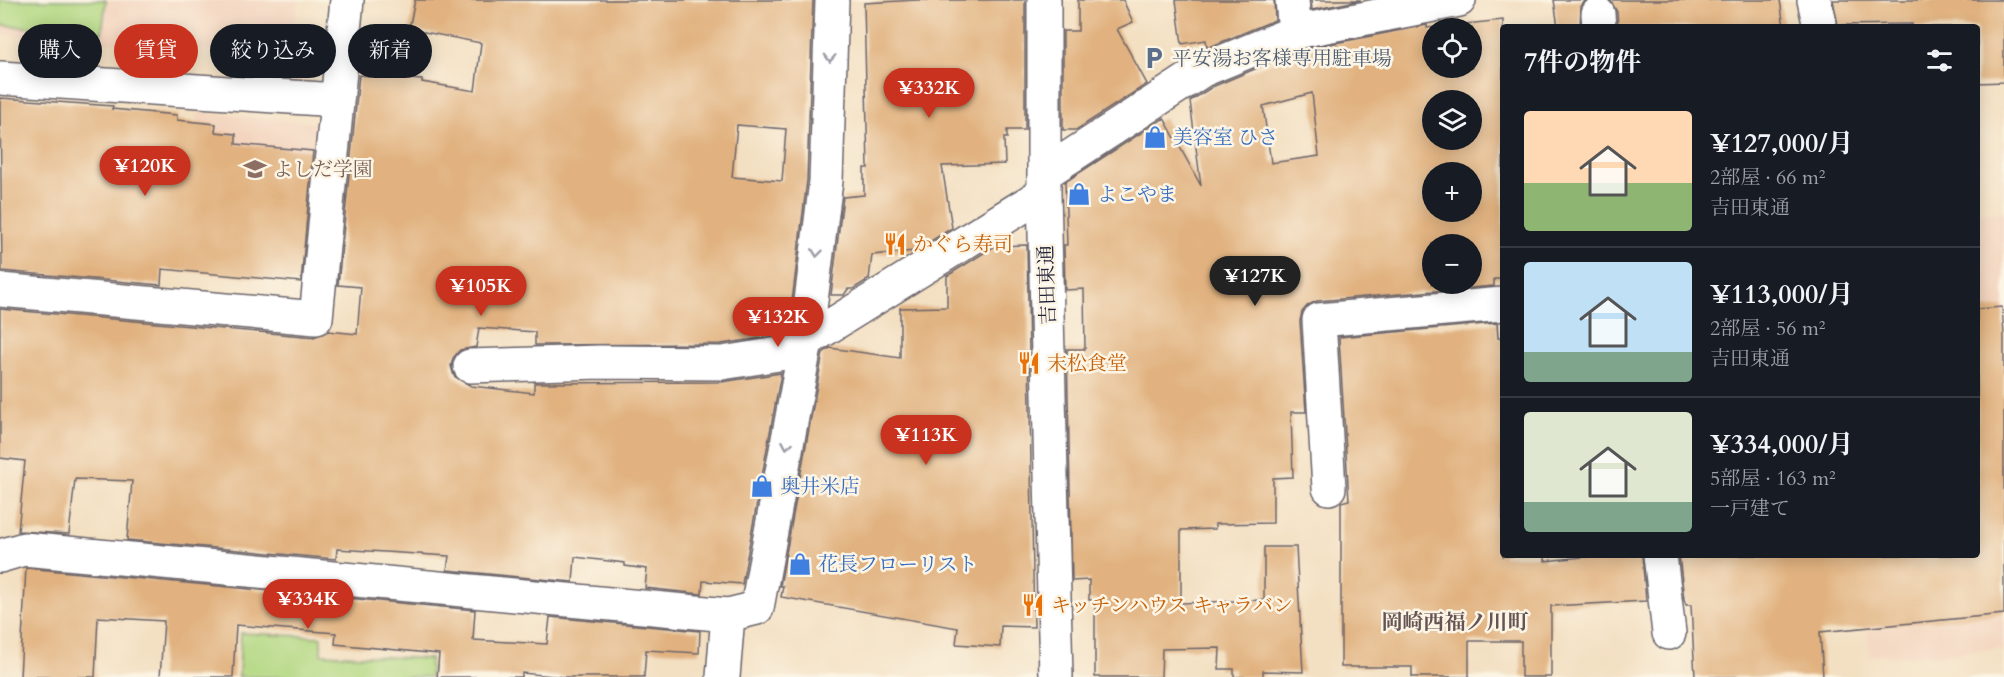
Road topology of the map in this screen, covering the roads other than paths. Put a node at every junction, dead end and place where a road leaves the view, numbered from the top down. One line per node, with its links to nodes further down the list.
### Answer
1 (347, 0): 10 (street)
2 (832, 0): 14 (street, one-way to 14)
3 (1044, 0): 11 (street, 吉田東通)
4 (1292, 0): 8 (street)
5 (1459, 0): 8 (street)
6 (1814, 0): 7 (street)
7 (1819, 24)
8 (1295, 32): 11 (street)
9 (0, 78): 10 (street)
10 (337, 100): 12 (street)
11 (1045, 183): 14 (street); 22 (street, 吉田東通)
12 (0, 290)
13 (1500, 304): 16 (street)
14 (805, 345): 15 (street); 19 (street, one-way to 19)
15 (470, 366)
16 (1329, 488)
17 (4, 555): 19 (street)
18 (1660, 558): 20 (street)
19 (728, 615): 21 (street)
20 (1669, 633)
21 (723, 677)
22 (1056, 677)

